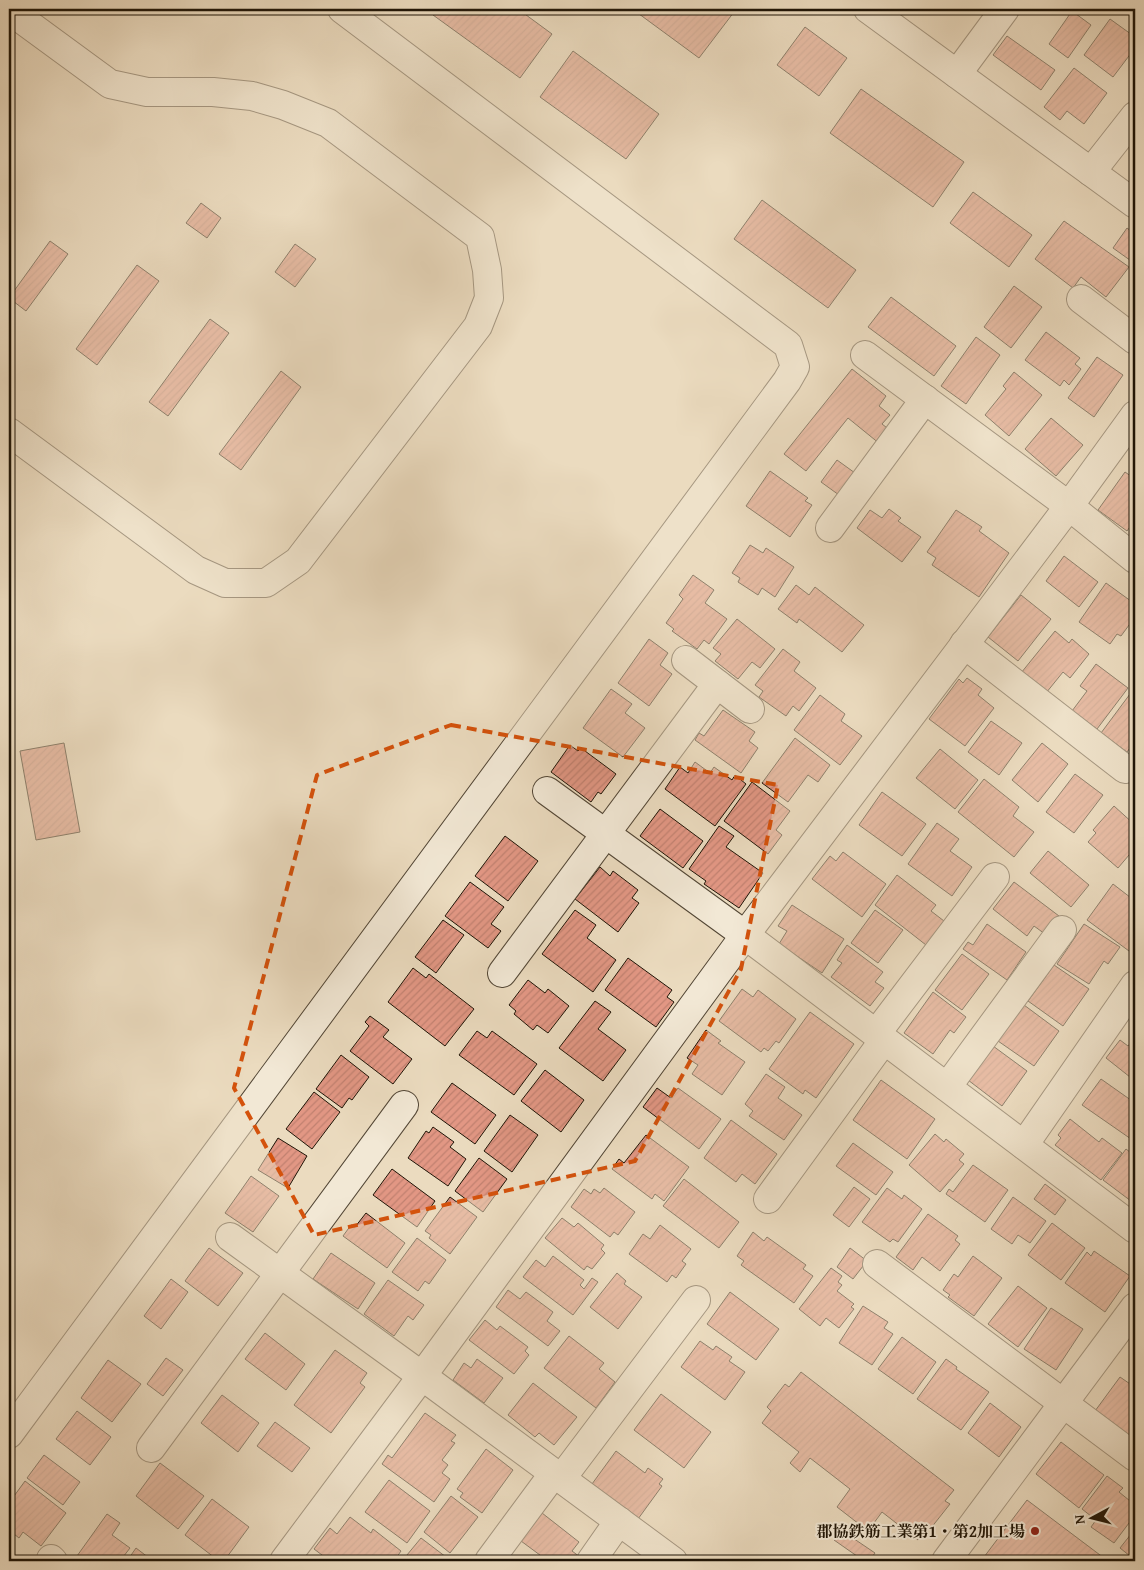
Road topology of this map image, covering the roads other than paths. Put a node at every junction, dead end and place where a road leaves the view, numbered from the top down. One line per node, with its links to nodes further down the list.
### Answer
1 (342, 9): 43 (street)
2 (868, 9): 5 (street)
3 (1005, 9): 5 (street)
4 (9, 10): 14 (street)
5 (957, 74): 7 (street)
6 (1135, 116): 7 (street)
7 (1092, 172): 8 (street)
8 (1135, 204)
9 (1081, 299): 10 (street)
10 (1135, 340)
11 (865, 355): 12 (street)
12 (925, 399): 15 (street); 16 (street)
13 (1135, 415): 15 (street)
14 (9, 432)
15 (1069, 506): 17 (street); 18 (street)
16 (830, 528)
17 (1135, 559)
18 (964, 644): 22 (street); 27 (street)
19 (686, 660): 20 (street)
20 (717, 684): 21 (street); 24 (street)
21 (750, 709)
22 (1125, 769)
23 (547, 790): 24 (street)
24 (605, 833): 27 (street); 28 (street)
25 (995, 877): 30 (street)
26 (1062, 930): 31 (street)
27 (746, 935): 30 (street); 41 (street)
28 (502, 973)
29 (1135, 985): 33 (street)
30 (880, 1037): 31 (street); 34 (street)
31 (947, 1087): 33 (street)
32 (404, 1105): 38 (street)
33 (1024, 1145): 35 (street)
34 (768, 1200)
35 (1135, 1228)
36 (230, 1238): 38 (street)
37 (877, 1264): 42 (street)
38 (280, 1273): 41 (street); 44 (street)
39 (696, 1300): 46 (street)
40 (1135, 1307): 42 (street)
41 (422, 1376): 46 (street); 48 (street)
42 (1063, 1404): 45 (street); 52 (street)
43 (9, 1434)
44 (151, 1448)
45 (1135, 1457)
46 (558, 1476): 47 (street); 49 (street)
47 (619, 1521): 50 (street); 51 (street)
48 (284, 1561)
49 (489, 1561)
50 (592, 1561)
51 (673, 1561)
52 (946, 1561)

